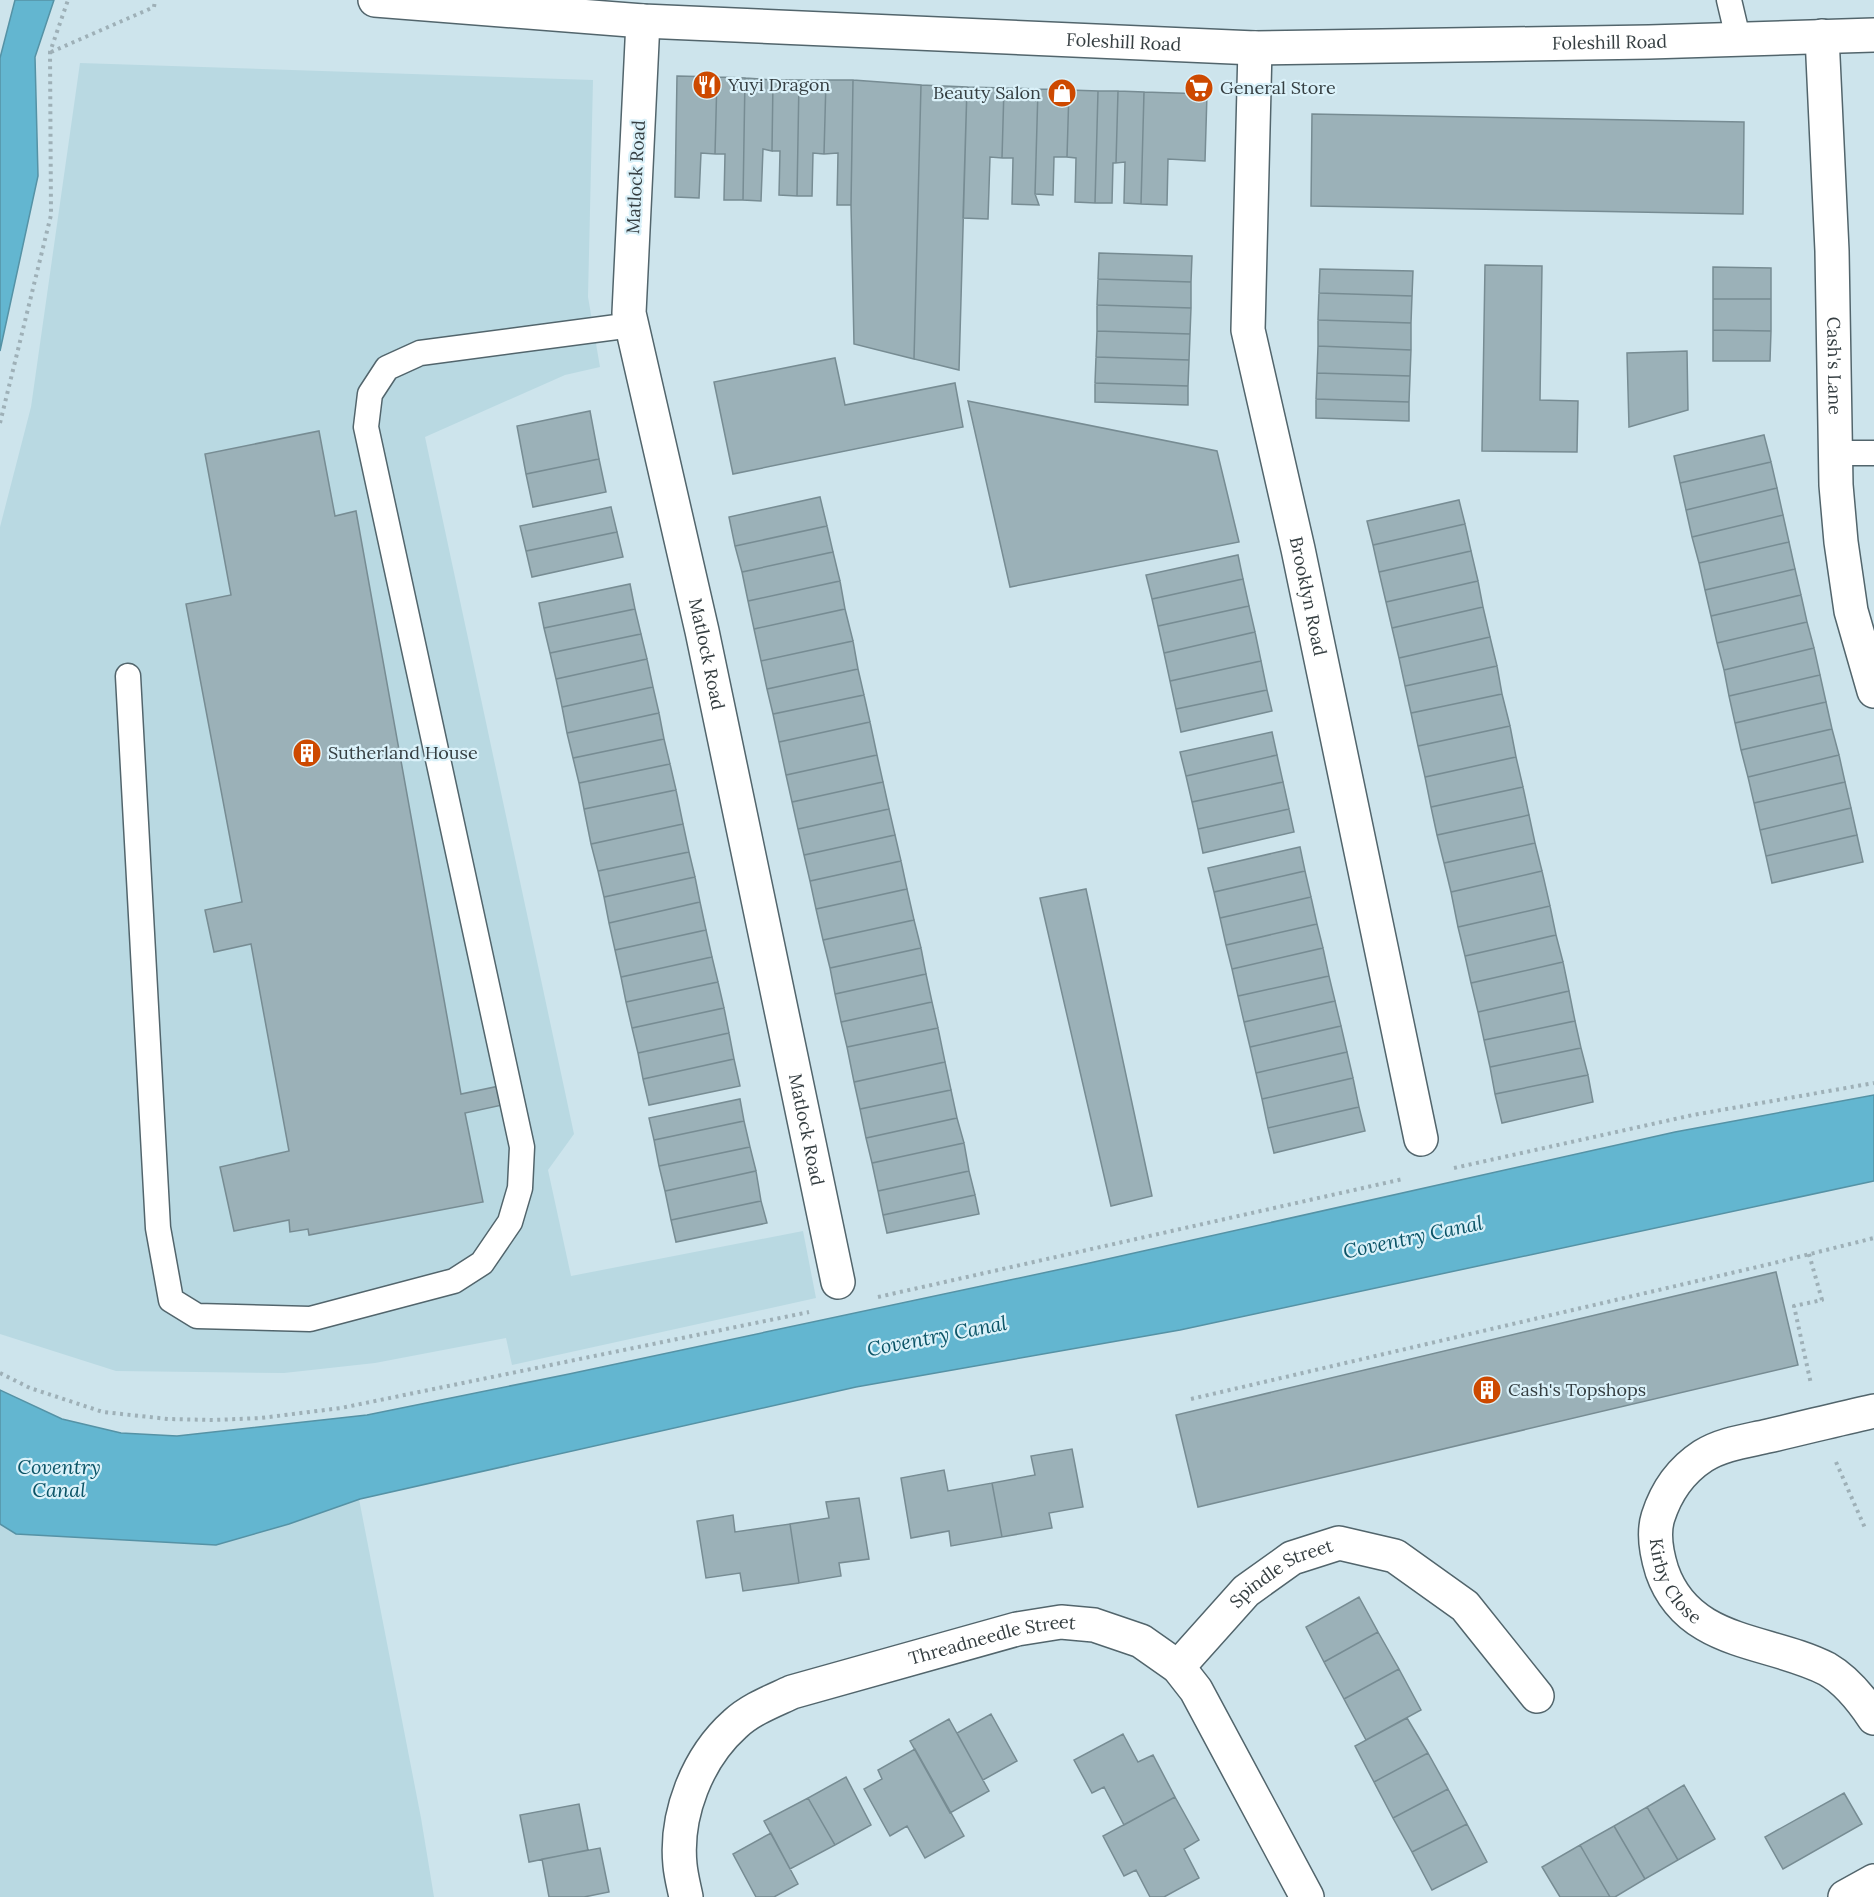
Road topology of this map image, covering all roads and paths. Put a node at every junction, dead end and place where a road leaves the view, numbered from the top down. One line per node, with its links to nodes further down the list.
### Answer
1 (68, 0): 10 (path)
2 (154, 0): 10 (path)
3 (375, 0): 5 (street, Foleshill Road)
4 (1729, 0): 8 (lane)
5 (643, 21): 9 (street, Foleshill Road); 11 (street, Matlock Road)
6 (1874, 35): 7 (street, Foleshill Road)
7 (1822, 36): 8 (street, Foleshill Road); 13 (street, Cash's Lane)
8 (1738, 38): 9 (street, Foleshill Road)
9 (1255, 48): 18 (street, Brooklyn Road)
10 (50, 52): 12 (path)
11 (632, 325): 15 (lane); 23 (street, Matlock Road)
12 (0, 423)
13 (1836, 453): 14 (lane); 16 (street, Cash's Lane)
14 (1874, 453)
15 (128, 676)
16 (1874, 691)
17 (1874, 1083): 19 (path)
18 (1421, 1139)
19 (1450, 1169)
20 (1403, 1179): 24 (path)
21 (1874, 1238): 22 (path)
22 (1809, 1254): 27 (path); 29 (path)
23 (838, 1282)
24 (875, 1298)
25 (818, 1310): 26 (path)
26 (0, 1373)
27 (1191, 1399)
28 (1874, 1411): 29 (street, Kirby Close)
29 (1820, 1424): 30 (path); 33 (street, Kirby Close)
30 (1864, 1528)
31 (1178, 1667): 32 (street, Spindle Street); 35 (street, Threadneedle Street); 36 (street, Threadneedle Street)
32 (1537, 1696)
33 (1874, 1718)
34 (1874, 1881): 37 (street)
35 (687, 1897)
36 (1307, 1897)
37 (1845, 1897)

